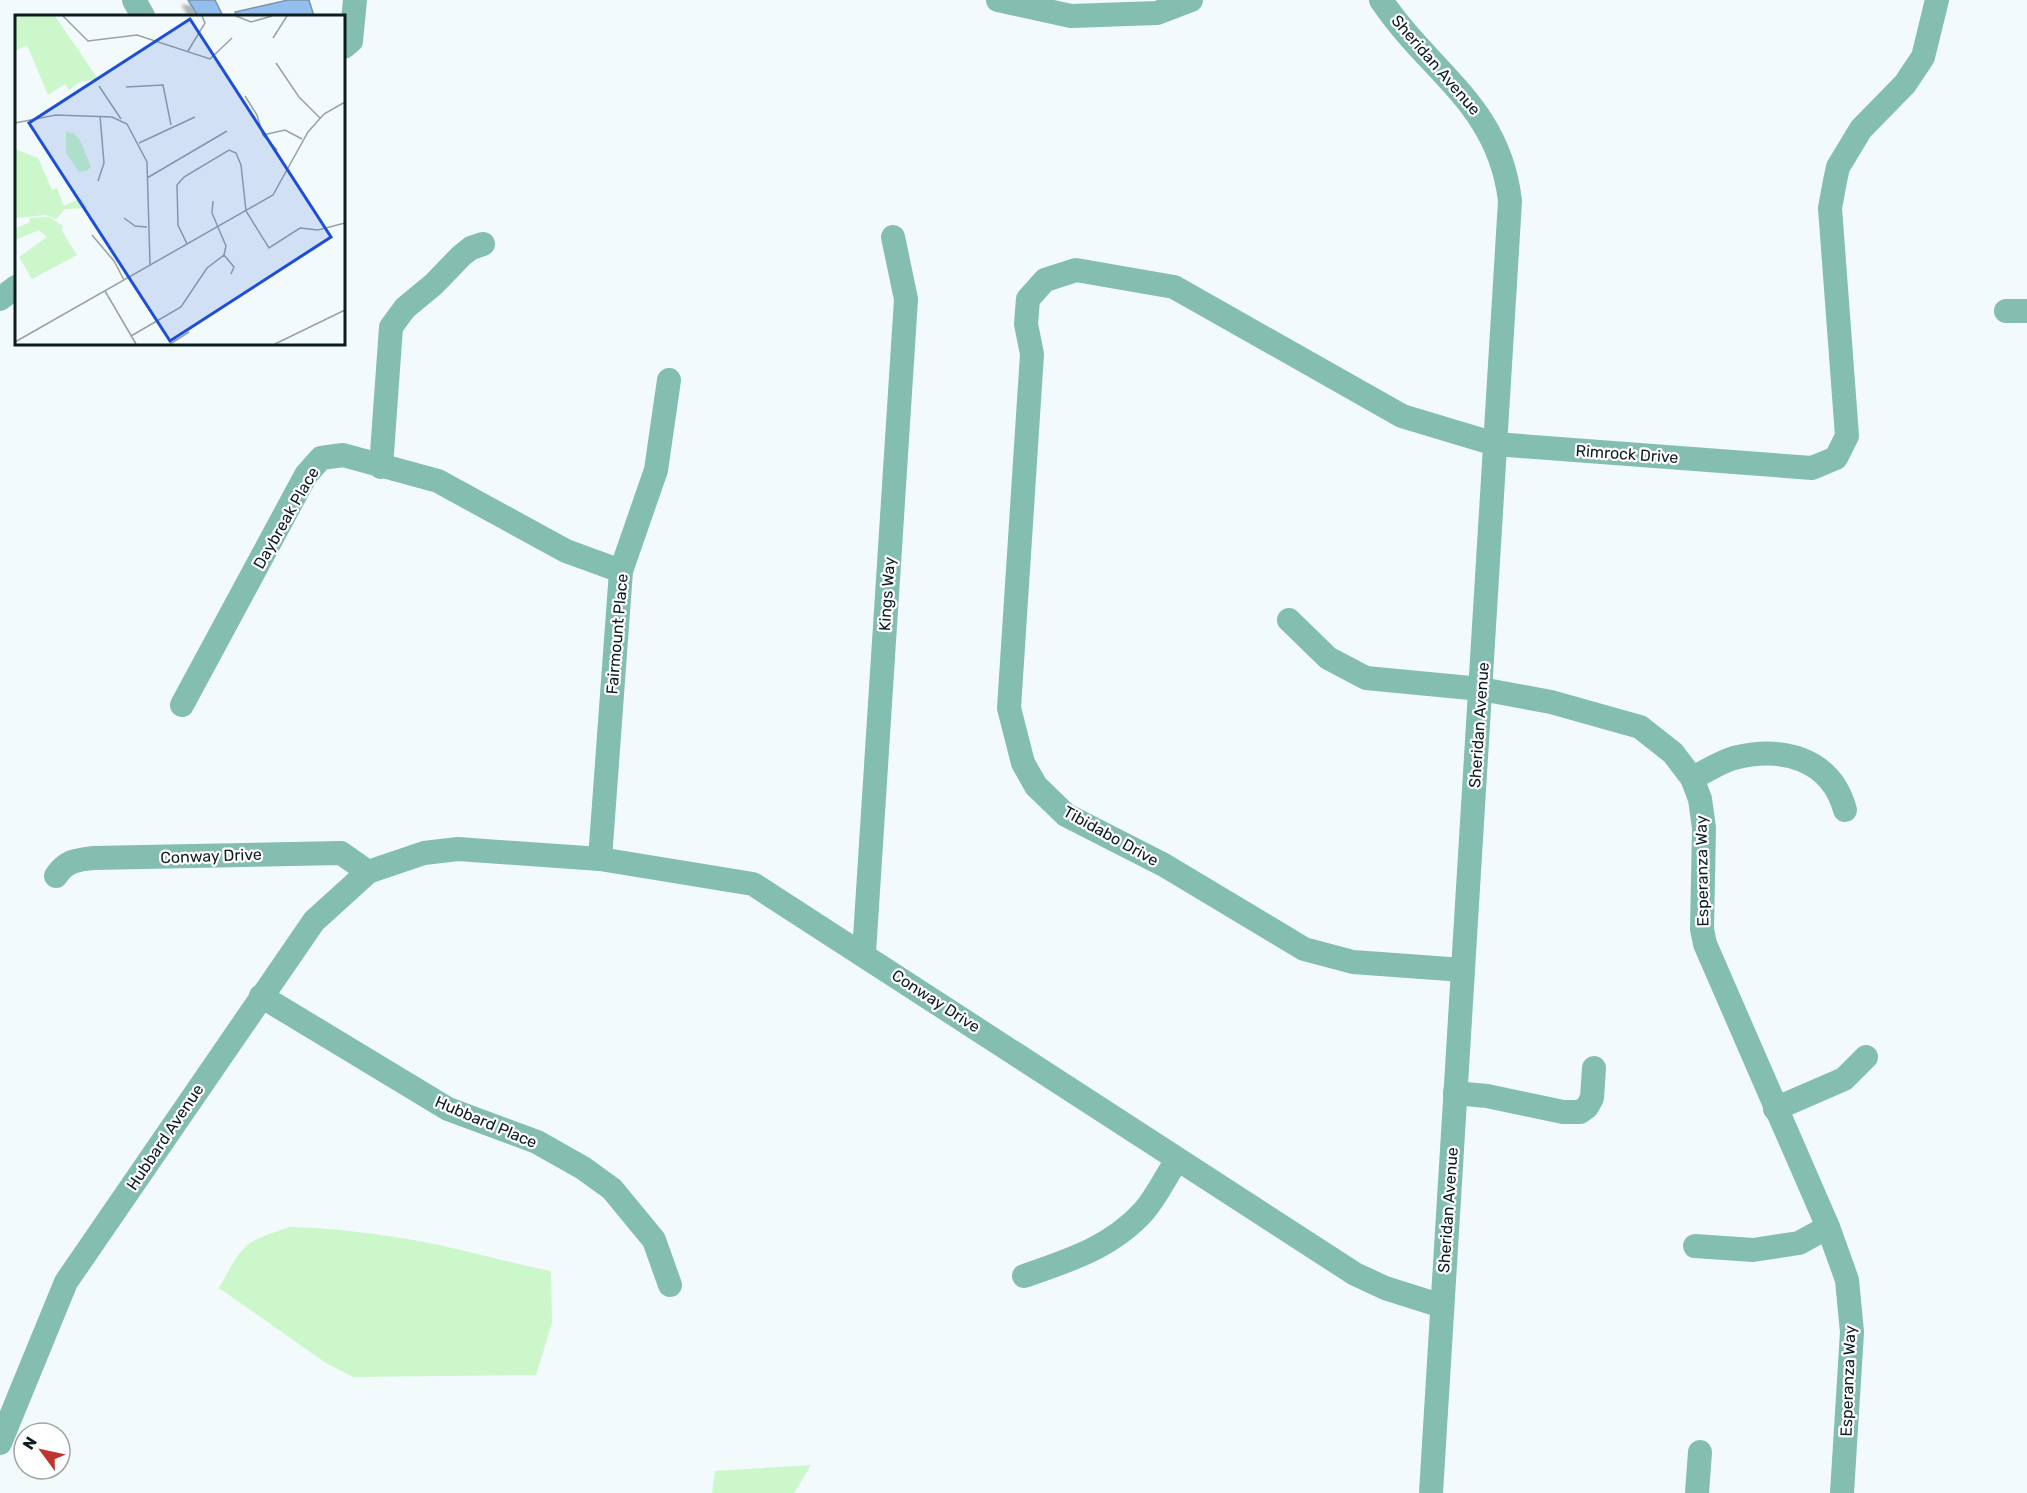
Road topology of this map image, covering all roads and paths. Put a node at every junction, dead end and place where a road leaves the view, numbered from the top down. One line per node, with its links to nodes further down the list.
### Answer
1 (134, 0): 8 (street)
2 (355, 0): 9 (street)
3 (998, 0): 7 (street)
4 (1191, 0): 7 (street)
5 (1381, 0): 16 (street, Sheridan Avenue)
6 (1937, 0): 16 (street, Rimrock Drive)
7 (1072, 8)
8 (142, 15)
9 (345, 46)
10 (893, 237): 27 (street, Kings Way)
11 (483, 244): 17 (street)
12 (15, 288): 13 (street)
13 (0, 298)
14 (1032, 354): 16 (street, Rimrock Drive); 28 (street, Tibidabo Drive)
15 (669, 380): 18 (street, Fairmount Place)
16 (1496, 444): 20 (street, Sheridan Avenue)
17 (381, 467): 18 (street, Daybreak Place); 21 (street, Daybreak Place)
18 (621, 571): 24 (street, Fairmount Place)
19 (1289, 620): 20 (street, Esperanza Way)
20 (1481, 689): 22 (street, Esperanza Way); 28 (street, Sheridan Avenue)
21 (182, 705)
22 (1692, 778): 23 (street); 33 (street, Esperanza Way)
23 (1845, 810)
24 (600, 859): 25 (street, Conway Drive); 27 (street, Conway Drive)
25 (375, 870): 26 (street, Conway Drive); 29 (street, Hubbard Avenue)
26 (56, 876)
27 (864, 953): 34 (street, Conway Drive)
28 (1463, 970): 32 (street, Sheridan Avenue)
29 (261, 996): 38 (street, Hubbard Place); 40 (street, Hubbard Avenue)
30 (1866, 1057): 33 (street)
31 (1594, 1068): 32 (street)
32 (1455, 1093): 39 (street, Sheridan Avenue)
33 (1775, 1109): 35 (street, Esperanza Way)
34 (1177, 1160): 37 (street); 39 (street, Conway Drive)
35 (1828, 1227): 36 (street); 44 (street, Esperanza Way)
36 (1695, 1246)
37 (1024, 1276)
38 (670, 1285)
39 (1442, 1306): 42 (street, Sheridan Avenue)
40 (0, 1443)
41 (1700, 1452): 43 (street)
42 (1431, 1493)
43 (1697, 1493)
44 (1842, 1493)

